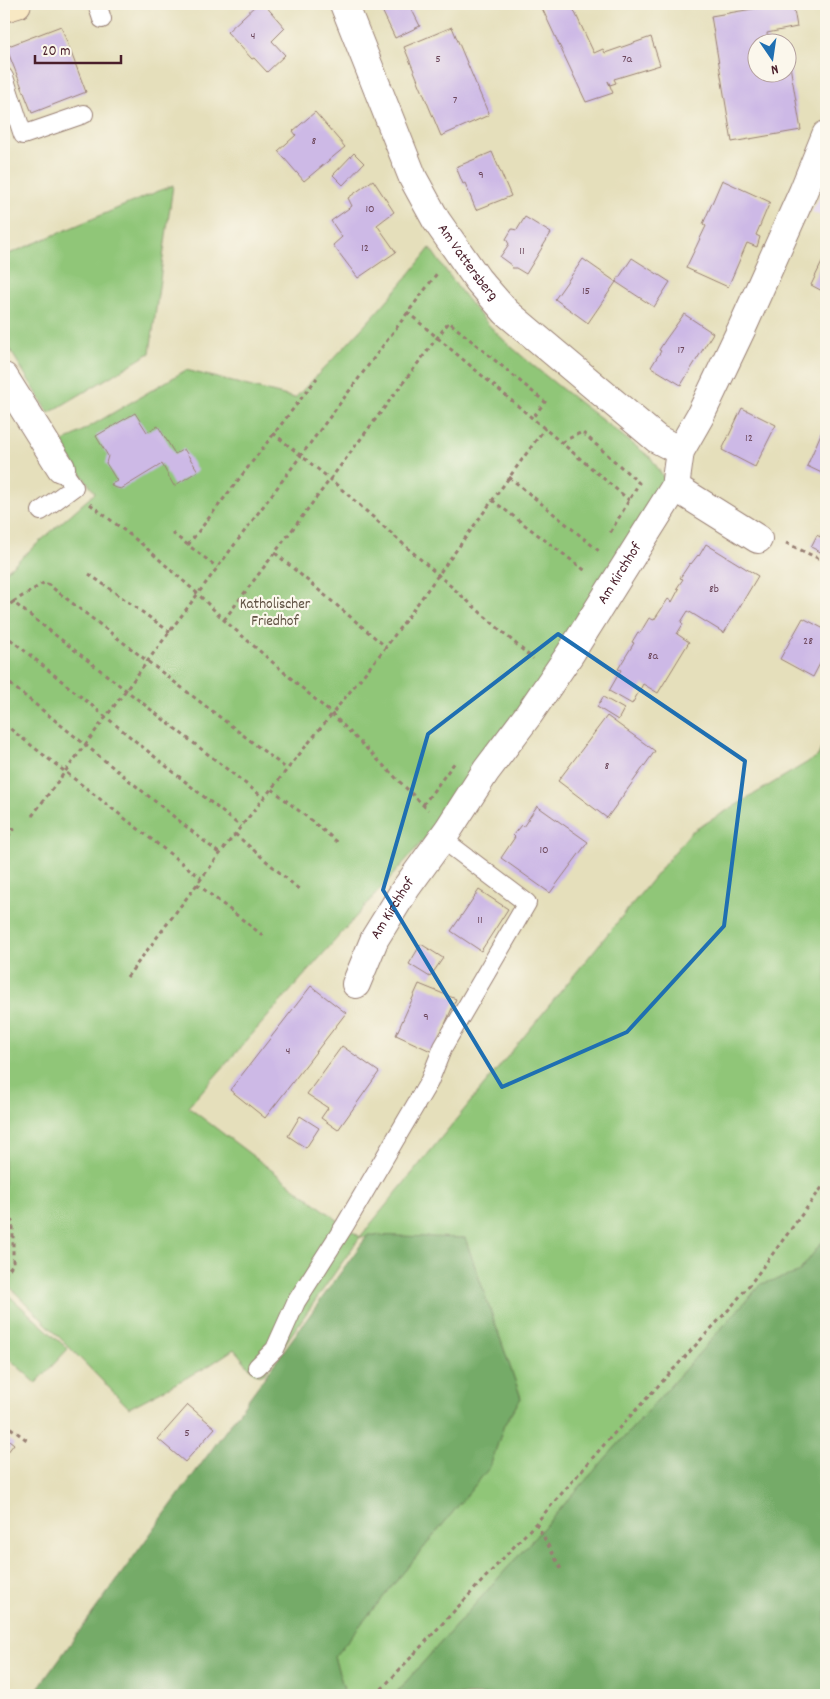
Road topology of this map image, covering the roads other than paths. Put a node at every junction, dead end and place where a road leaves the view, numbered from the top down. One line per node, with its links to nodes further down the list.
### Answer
1 (16, 4): 3 (main road)
2 (344, 4): 8 (street, Am Vattersberg)
3 (4, 8)
4 (4, 77): 5 (lane)
5 (84, 114)
6 (826, 134): 8 (street, Am Kirchhof)
7 (4, 377): 9 (street)
8 (680, 451): 10 (street, Am Kirchhof)
9 (67, 478): 11 (lane)
10 (675, 487): 12 (street); 13 (street, Am Kirchhof)
11 (42, 512)
12 (771, 540)
13 (444, 834): 14 (street, Am Kirchhof); 15 (lane)
14 (356, 984)
15 (257, 1367)

